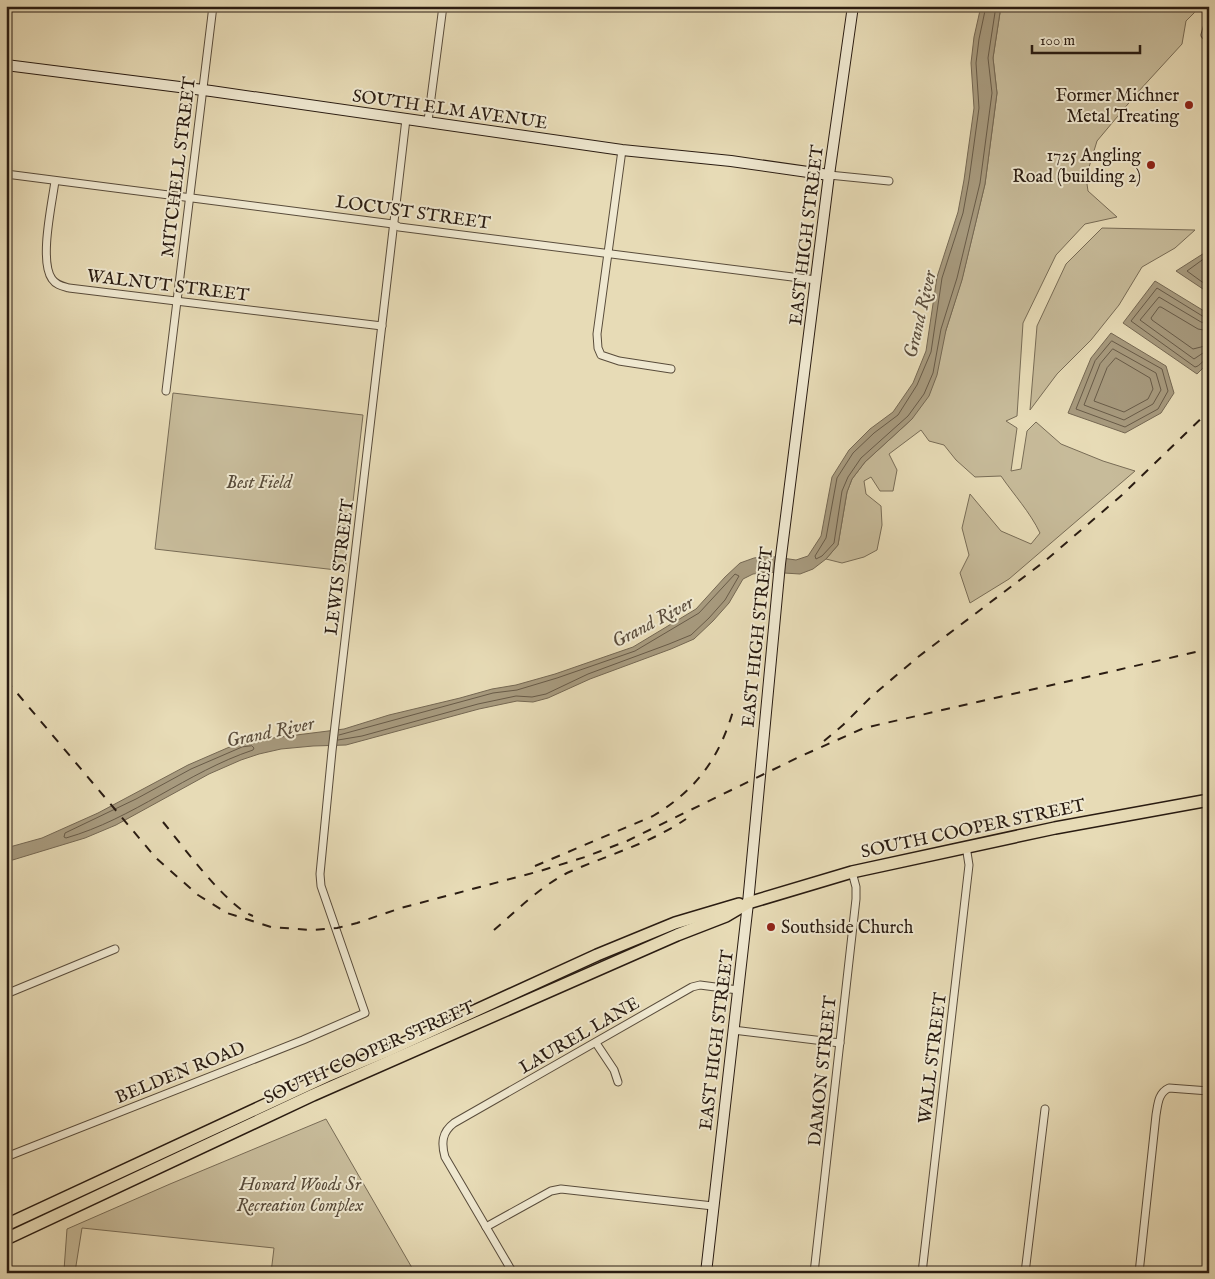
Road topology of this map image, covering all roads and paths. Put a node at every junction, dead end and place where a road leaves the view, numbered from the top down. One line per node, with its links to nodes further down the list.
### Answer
1 (213, 6): 7 (street, MITCHELL STREET)
2 (443, 6): 9 (street)
3 (853, 6): 12 (street, EAST HIGH STREET)
4 (1209, 22): 5 (street)
5 (1209, 39)
6 (6, 65): 7 (street, SOUTH ELM AVENUE)
7 (202, 90): 8 (street, SOUTH ELM AVENUE); 15 (street, MITCHELL STREET)
8 (406, 119): 9 (street, SOUTH ELM AVENUE); 16 (street, LEWIS STREET)
9 (428, 121): 10 (street, SOUTH ELM AVENUE)
10 (622, 150): 12 (street, SOUTH ELM AVENUE); 17 (street)
11 (6, 174): 13 (street, LOCUST STREET)
12 (829, 175): 14 (street, SOUTH ELM AVENUE); 18 (street, EAST HIGH STREET)
13 (55, 181): 15 (street, LOCUST STREET); 19 (street, WALNUT STREET)
14 (889, 181)
15 (190, 197): 16 (street, LOCUST STREET); 19 (street, MITCHELL STREET)
16 (393, 224): 17 (street, LOCUST STREET); 20 (street, LEWIS STREET)
17 (608, 253): 18 (street, LOCUST STREET); 21 (street)
18 (816, 280): 26 (street, EAST HIGH STREET)
19 (178, 300): 20 (street, WALNUT STREET); 22 (street, MITCHELL STREET)
20 (382, 326): 30 (street, LEWIS STREET)
21 (671, 369)
22 (166, 391)
23 (1209, 800): 24 (main road, SOUTH COOPER STREET)
24 (966, 846): 25 (main road, SOUTH COOPER STREET); 45 (street, WALL STREET)
25 (852, 872): 26 (main road, SOUTH COOPER STREET); 33 (street, DAMON STREET)
26 (748, 903): 28 (street, EAST HIGH STREET); 39 (main road, SOUTH COOPER STREET); 41 (main road, SOUTH COOPER STREET)
27 (115, 949): 29 (street)
28 (738, 990): 31 (street, EAST HIGH STREET); 32 (street, LAUREL LANE)
29 (6, 994)
30 (365, 1014): 37 (street, BELDEN ROAD)
31 (733, 1030): 33 (street); 38 (street, EAST HIGH STREET)
32 (596, 1043): 34 (street); 40 (street, LAUREL LANE)
33 (840, 1044): 44 (street, DAMON STREET)
34 (618, 1082)
35 (1209, 1092): 47 (street)
36 (1044, 1109): 46 (street)
37 (6, 1157)
38 (713, 1206): 40 (street); 43 (street, EAST HIGH STREET)
39 (6, 1225)
40 (486, 1227): 42 (street)
41 (6, 1239)
42 (513, 1273)
43 (706, 1273)
44 (814, 1273)
45 (922, 1273)
46 (1024, 1273)
47 (1139, 1273)

